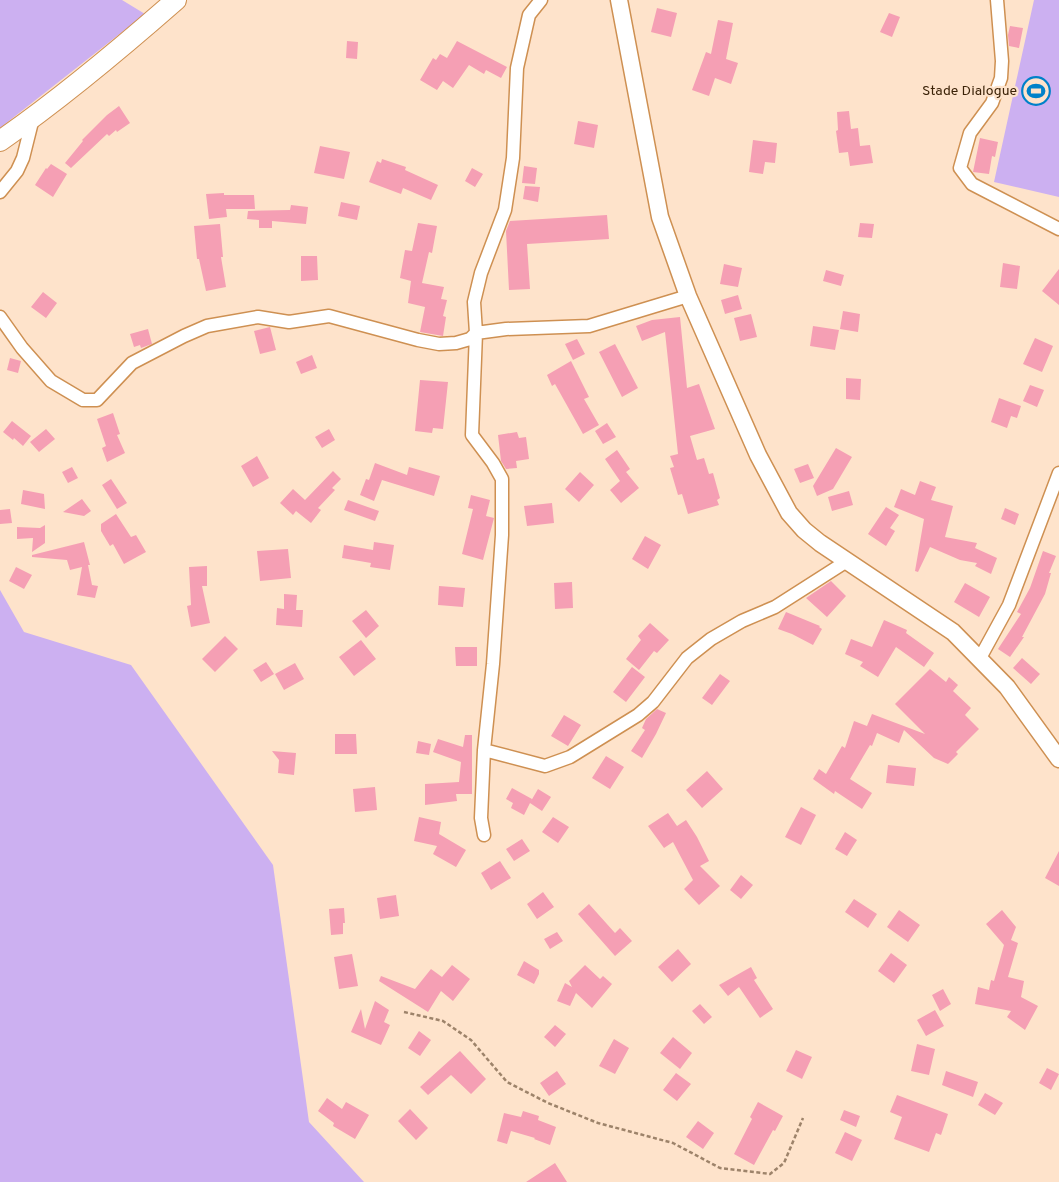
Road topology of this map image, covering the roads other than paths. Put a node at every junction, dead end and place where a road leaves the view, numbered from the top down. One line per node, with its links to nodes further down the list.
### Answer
1 (176, 0): 5 (highway)
2 (541, 0): 11 (street)
3 (619, 0): 9 (main road)
4 (997, 0): 8 (street)
5 (33, 118): 6 (highway); 7 (street)
6 (0, 141)
7 (0, 192)
8 (1059, 229)
9 (688, 296): 11 (street); 13 (main road)
10 (0, 317): 11 (street)
11 (476, 333): 15 (street)
12 (1059, 473): 14 (street)
13 (847, 561): 14 (main road); 15 (street)
14 (980, 658): 16 (main road)
15 (484, 750): 17 (street)
16 (1059, 759)
17 (484, 835)

